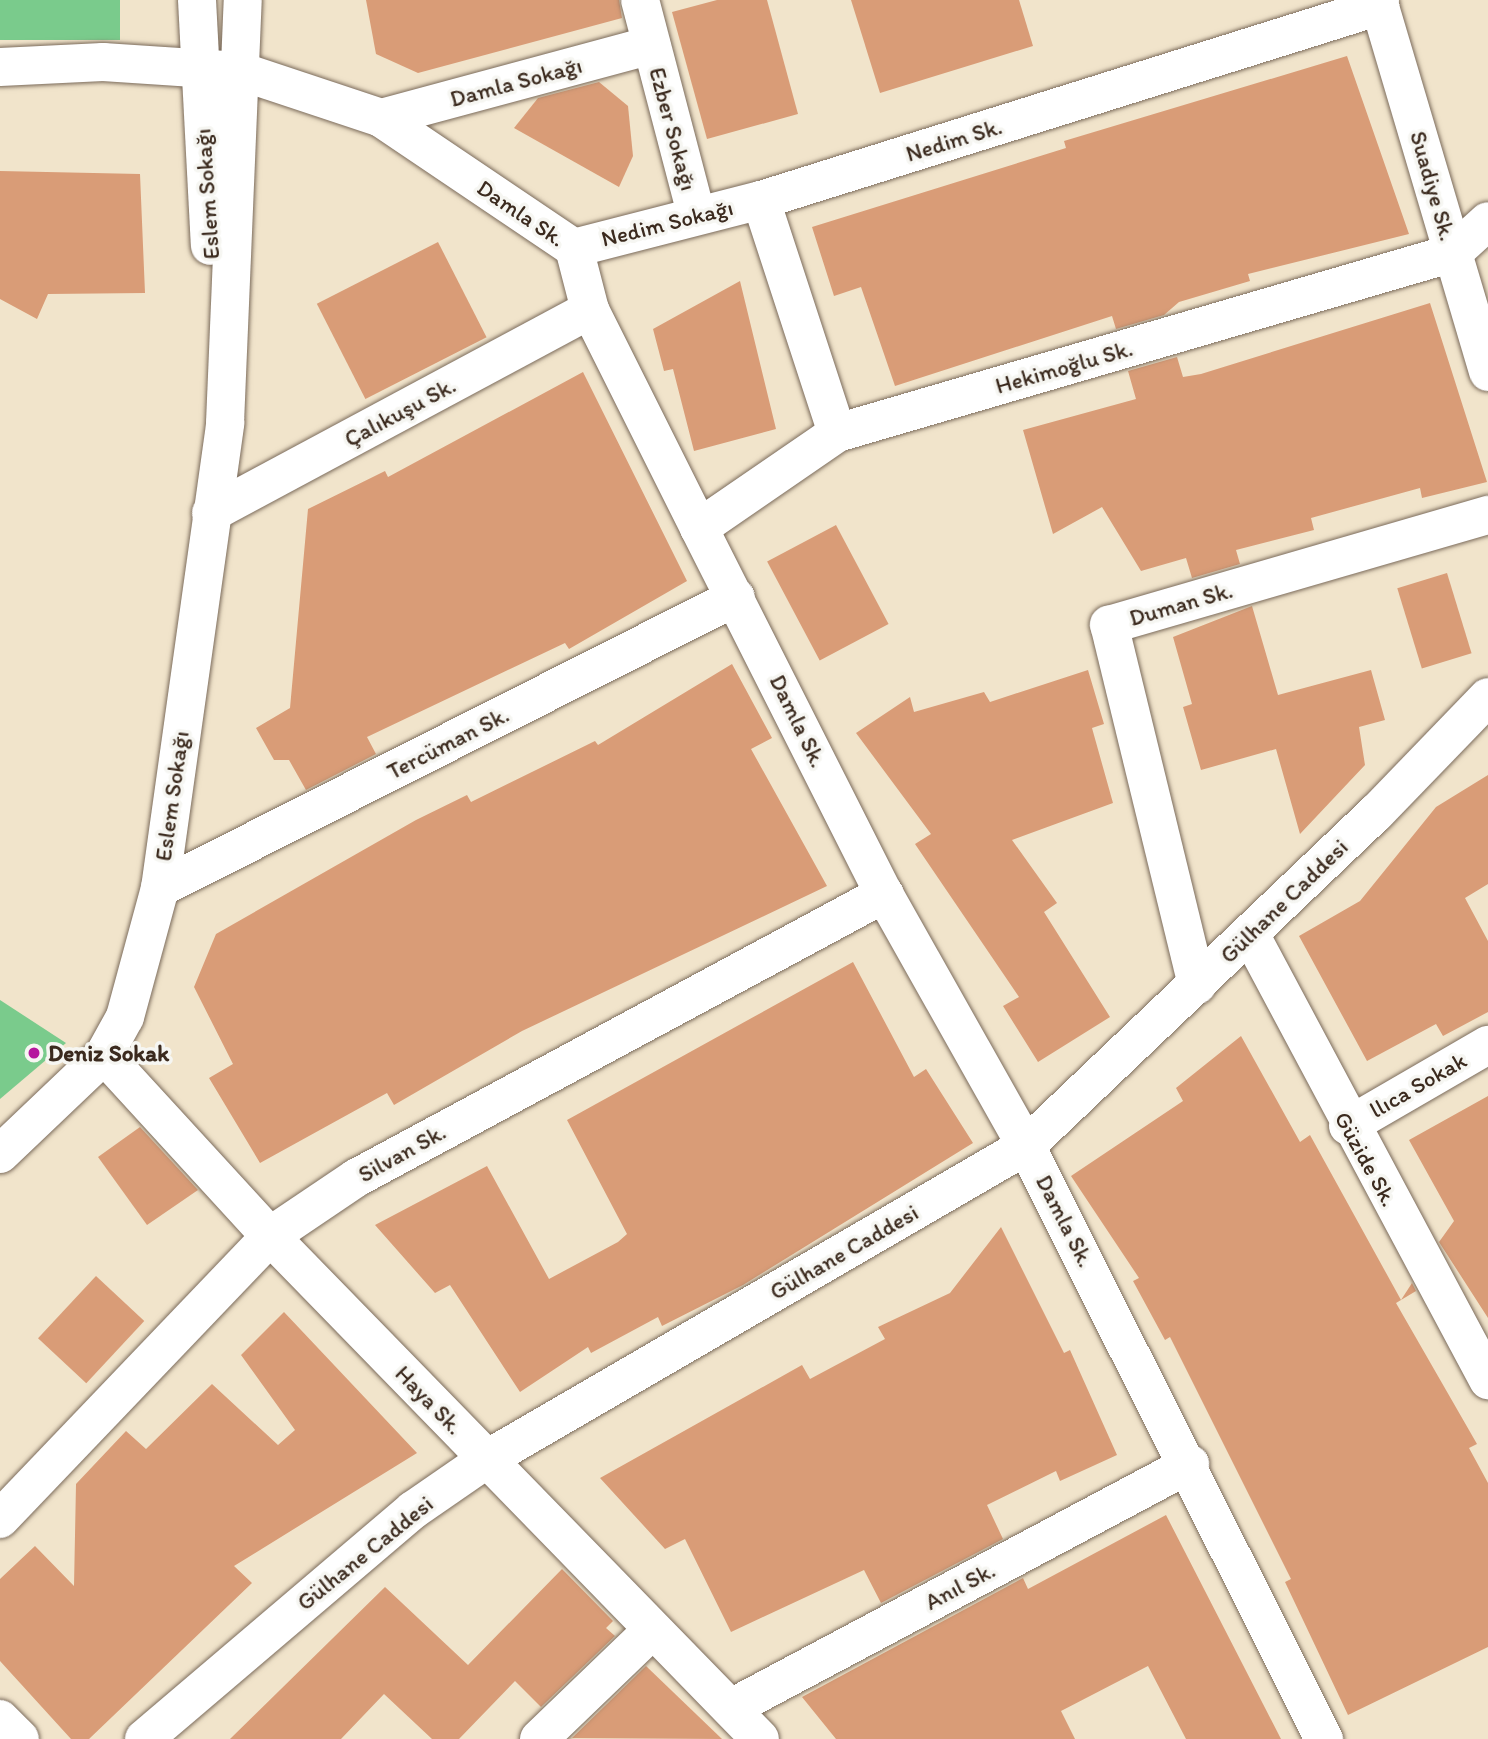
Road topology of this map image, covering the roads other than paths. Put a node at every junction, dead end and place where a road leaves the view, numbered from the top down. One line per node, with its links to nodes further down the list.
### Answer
1 (197, 0): 7 (street, Eslem Sokağı)
2 (243, 0): 8 (street, Eslem Sokağı)
3 (640, 0): 5 (street, Ezber Sokağı)
4 (1379, 3): 10 (street, Nedim Sk.); 14 (street, Suadiye Sk.)
5 (651, 46): 9 (street, Damla Sokağı); 11 (street, Ezber Sokağı)
6 (0, 67): 7 (street, Damla Sk.)
7 (199, 68): 8 (street, Damla Sk.); 17 (street, Eslem Sokağı)
8 (240, 71): 9 (street, Damla Sk.); 17 (street, Eslem Sokağı)
9 (381, 118): 13 (street, Damla Sk.)
10 (761, 200): 11 (street, Nedim Sokağı); 18 (street)
11 (696, 213): 13 (street, Nedim Sokağı)
12 (1488, 221): 14 (street)
13 (574, 248): 15 (street, Damla Sk.)
14 (1453, 253): 16 (street, Suadiye Sk.); 18 (street, Hekimoğlu Sk.)
15 (590, 310): 19 (street, Çalıkuşu Sk.); 21 (street, Damla Sk.)
16 (1488, 372)
17 (225, 387): 19 (street, Eslem Sokağı)
18 (837, 433): 21 (street, Hekimoğlu Sk.)
19 (211, 513): 24 (street, Eslem Sokağı)
20 (1488, 515): 27 (street, Duman Sk.)
21 (699, 528): 22 (street, Damla Sk.)
22 (736, 597): 24 (street, Tercüman Sk.); 25 (street, Damla Sk.)
23 (1488, 697): 26 (street, Gülhane Caddesi)
24 (160, 888): 29 (street, Eslem Sokağı)
25 (884, 894): 31 (street, Damla Sk.); 33 (street, Silvan Sk.)
26 (1250, 934): 27 (street, Gülhane Caddesi); 30 (street, Güzide Sk.)
27 (1197, 985): 31 (street, Gülhane Caddesi)
28 (1488, 1045): 30 (street, llıca Sokak)
29 (104, 1055): 32 (street, Eslem Sokağı); 33 (street, Haya Sk.)
30 (1348, 1126): 34 (street, Güzide Sk.)
31 (1026, 1146): 35 (street, Gülhane Caddesi); 36 (street, Damla Sk.)
32 (0, 1154)
33 (270, 1236): 35 (street, Haya Sk.); 37 (street, Silvan Sk.)
34 (1486, 1372)
35 (487, 1459): 38 (street, Haya Sk.); 42 (street, Gülhane Caddesi)
36 (1190, 1464): 39 (street, Anıl Sk.); 45 (street, Damla Sk.)
37 (0, 1519)
38 (650, 1632): 39 (street, Haya Sk.); 43 (street)
39 (731, 1708): 44 (street, Haya Sk.)
40 (0, 1719): 41 (street)
41 (20, 1739)
42 (144, 1739)
43 (539, 1739)
44 (760, 1739)
45 (1324, 1739)

